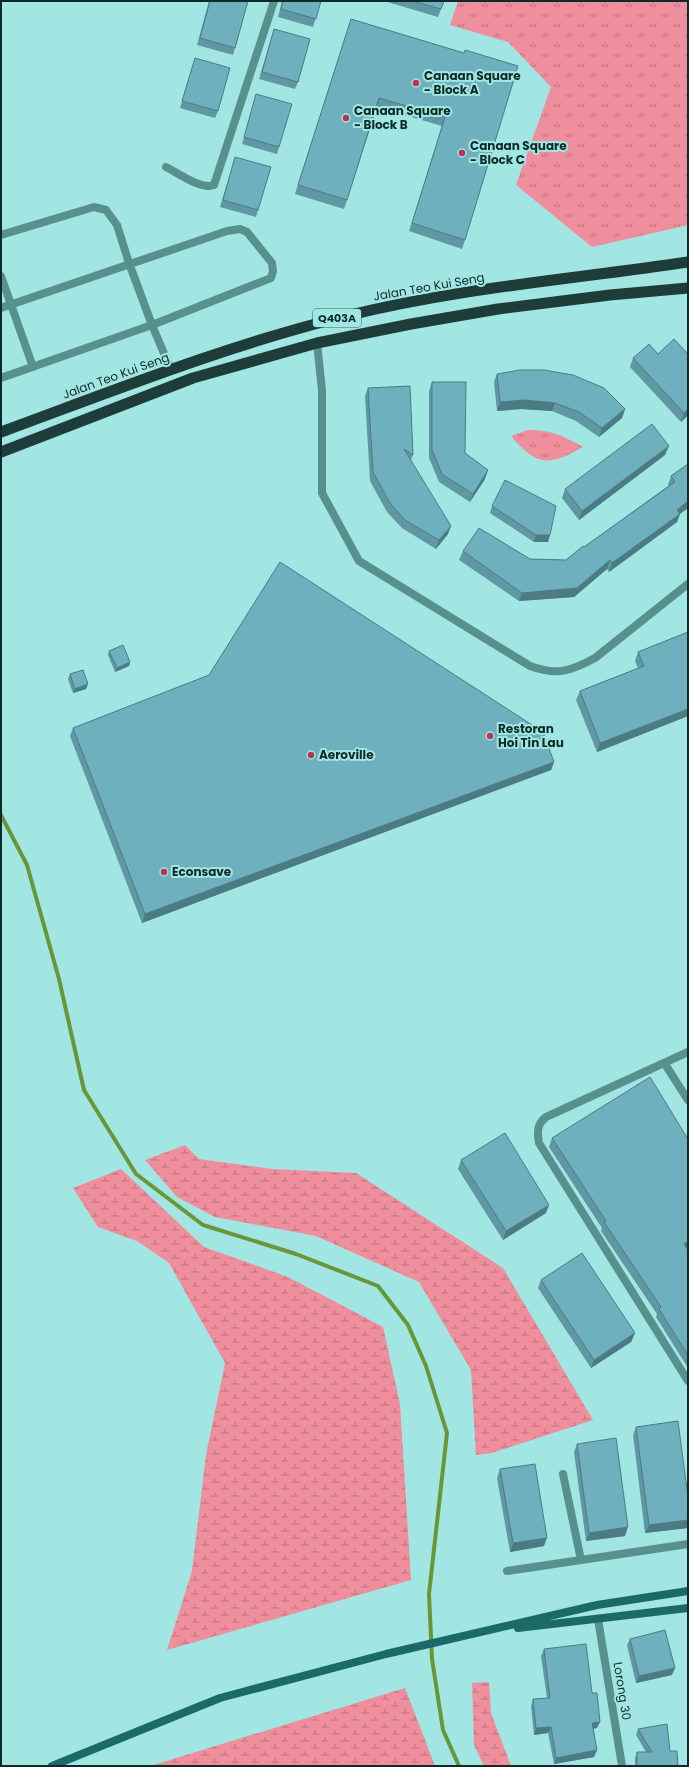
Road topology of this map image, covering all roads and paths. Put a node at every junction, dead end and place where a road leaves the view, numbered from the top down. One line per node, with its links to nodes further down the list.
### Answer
1 (274, 1): 2 (street)
2 (166, 167)
3 (1, 234): 5 (street)
4 (688, 262): 13 (highway, Jalan Teo Kui Seng / Q403A)
5 (129, 263): 8 (street); 10 (street); 10 (street)
6 (1, 276): 8 (street)
7 (688, 288): 11 (highway)
8 (11, 304): 9 (street); 12 (street)
9 (1, 308)
10 (152, 325): 12 (street); 13 (street)
11 (318, 344): 16 (highway); 17 (street)
12 (33, 367): 14 (street)
13 (171, 370): 15 (highway, Jalan Teo Kui Seng / Q403A)
14 (1, 378)
15 (1, 432)
16 (1, 452)
17 (688, 584)
18 (688, 1052): 19 (street)
19 (665, 1064): 20 (street); 21 (street)
20 (688, 1100)
21 (688, 1382)
22 (563, 1474): 24 (street)
23 (688, 1544): 24 (street)
24 (581, 1560): 25 (street)
25 (507, 1571)
26 (688, 1591): 29 (main road)
27 (688, 1608): 28 (main road)
28 (598, 1619): 29 (main road); 31 (street, Lorong 30)
29 (482, 1633): 30 (main road)
30 (52, 1766)
31 (622, 1766)

